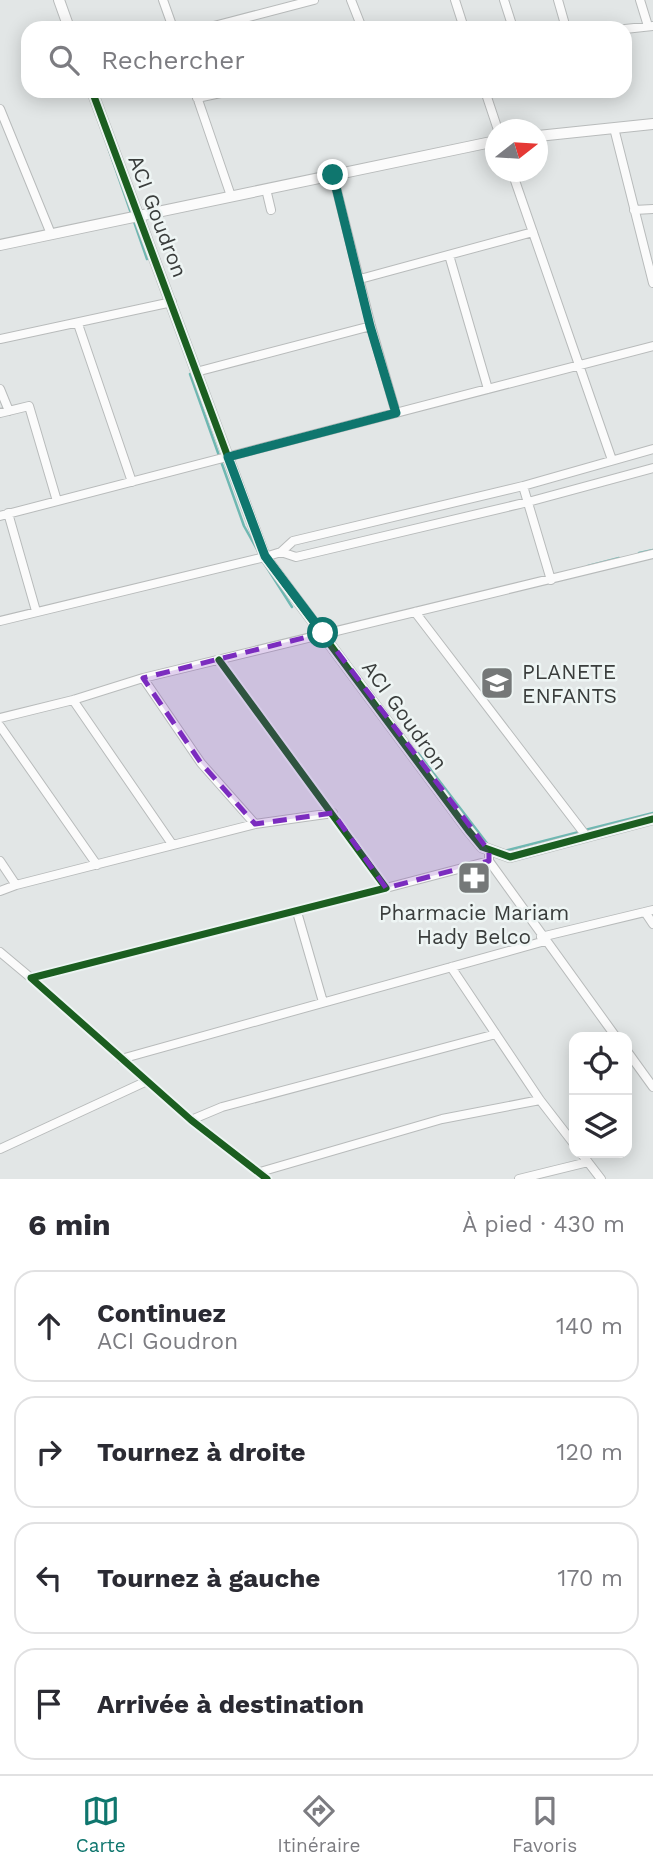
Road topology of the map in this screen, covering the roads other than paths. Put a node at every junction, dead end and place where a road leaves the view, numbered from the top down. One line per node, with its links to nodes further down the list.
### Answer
1 (60, 0): 9 (street)
2 (163, 0): 10 (street)
3 (314, 0): 11 (street)
4 (351, 0): 12 (street)
5 (455, 0): 13 (street)
6 (504, 0): 14 (street)
7 (558, 0): 15 (street)
8 (640, 0): 16 (street)
9 (67, 21)
10 (170, 21)
11 (233, 21)
12 (359, 21)
13 (462, 21)
14 (511, 21)
15 (564, 21)
16 (651, 26): 17 (street)
17 (632, 28)
18 (95, 98): 36 (street, ACI Goudron)
19 (197, 98): 32 (street)
20 (487, 98): 22 (street)
21 (0, 109): 26 (street)
22 (494, 119)
23 (653, 124): 24 (street)
24 (614, 128): 25 (street); 35 (street)
25 (548, 135)
26 (12, 139): 27 (street); 38 (street)
27 (0, 141)
28 (485, 143): 29 (street)
29 (333, 175): 31 (street); 41 (street)
30 (515, 182): 37 (street)
31 (266, 189): 32 (street); 34 (street)
32 (232, 196): 36 (street)
33 (653, 209): 35 (street)
34 (271, 210)
35 (634, 210): 42 (street)
36 (137, 216): 38 (street); 43 (street, ACI Goudron)
37 (533, 233): 40 (street); 48 (street)
38 (51, 234): 39 (street)
39 (0, 245)
40 (449, 255): 41 (street); 51 (street)
41 (360, 279): 45 (street)
42 (653, 283)
43 (173, 302): 44 (street); 49 (street, ACI Goudron)
44 (78, 324): 46 (street); 58 (street)
45 (370, 326): 49 (street); 53 (street)
46 (0, 339)
47 (653, 346): 48 (street)
48 (580, 365): 51 (street); 56 (street)
49 (196, 372): 55 (street, ACI Goudron)
50 (0, 389): 52 (street)
51 (488, 389): 53 (street)
52 (5, 412): 60 (street)
53 (396, 413): 55 (street)
54 (653, 449): 56 (street)
55 (228, 457): 58 (street); 65 (street, ACI Goudron)
56 (612, 460): 59 (street)
57 (653, 468): 61 (street)
58 (132, 482): 60 (street)
59 (523, 486): 61 (street); 63 (street)
60 (57, 501): 62 (street)
61 (528, 502): 63 (street); 66 (street)
62 (4, 515): 67 (street)
63 (281, 552): 65 (street)
64 (653, 554): 66 (street)
65 (265, 556): 67 (street); 70 (street, ACI Goudron)
66 (551, 580): 68 (street)
67 (36, 611): 69 (street)
68 (415, 612): 70 (street); 79 (street)
69 (0, 621)
70 (323, 633): 71 (street); 81 (street, ACI Goudron)
71 (219, 660): 72 (street); 76 (street)
72 (143, 678): 73 (street); 78 (street)
73 (74, 700): 74 (street); 80 (street)
74 (0, 718)
75 (0, 726): 83 (street)
76 (333, 813): 78 (street); 85 (street)
77 (653, 819): 79 (street)
78 (255, 824): 80 (street)
79 (587, 837): 81 (street)
80 (172, 844): 83 (street)
81 (489, 856): 85 (street); 90 (street)
82 (0, 861): 84 (street)
83 (97, 865): 84 (street)
84 (16, 885): 86 (street)
85 (386, 888): 88 (street)
86 (0, 891)
87 (649, 911): 89 (street); 90 (street)
88 (297, 912): 93 (street); 94 (street)
89 (653, 924)
90 (543, 939): 92 (street); 95 (street)
91 (0, 952): 93 (street)
92 (451, 967): 94 (street); 96 (street)
93 (31, 978): 98 (street)
94 (323, 1002): 98 (street)
95 (613, 1032)
96 (496, 1034): 101 (street); 102 (street)
97 (632, 1058): 100 (street)
98 (121, 1059): 99 (street)
99 (147, 1082): 102 (street); 104 (street)
100 (653, 1087)
101 (540, 1100): 103 (street); 107 (street)
102 (191, 1120): 107 (street)
103 (569, 1138)
104 (0, 1149)
105 (585, 1158): 106 (street)
106 (588, 1161): 109 (street); 110 (street)
107 (260, 1172): 108 (street)
108 (267, 1179)
109 (519, 1179)
110 (601, 1179)

